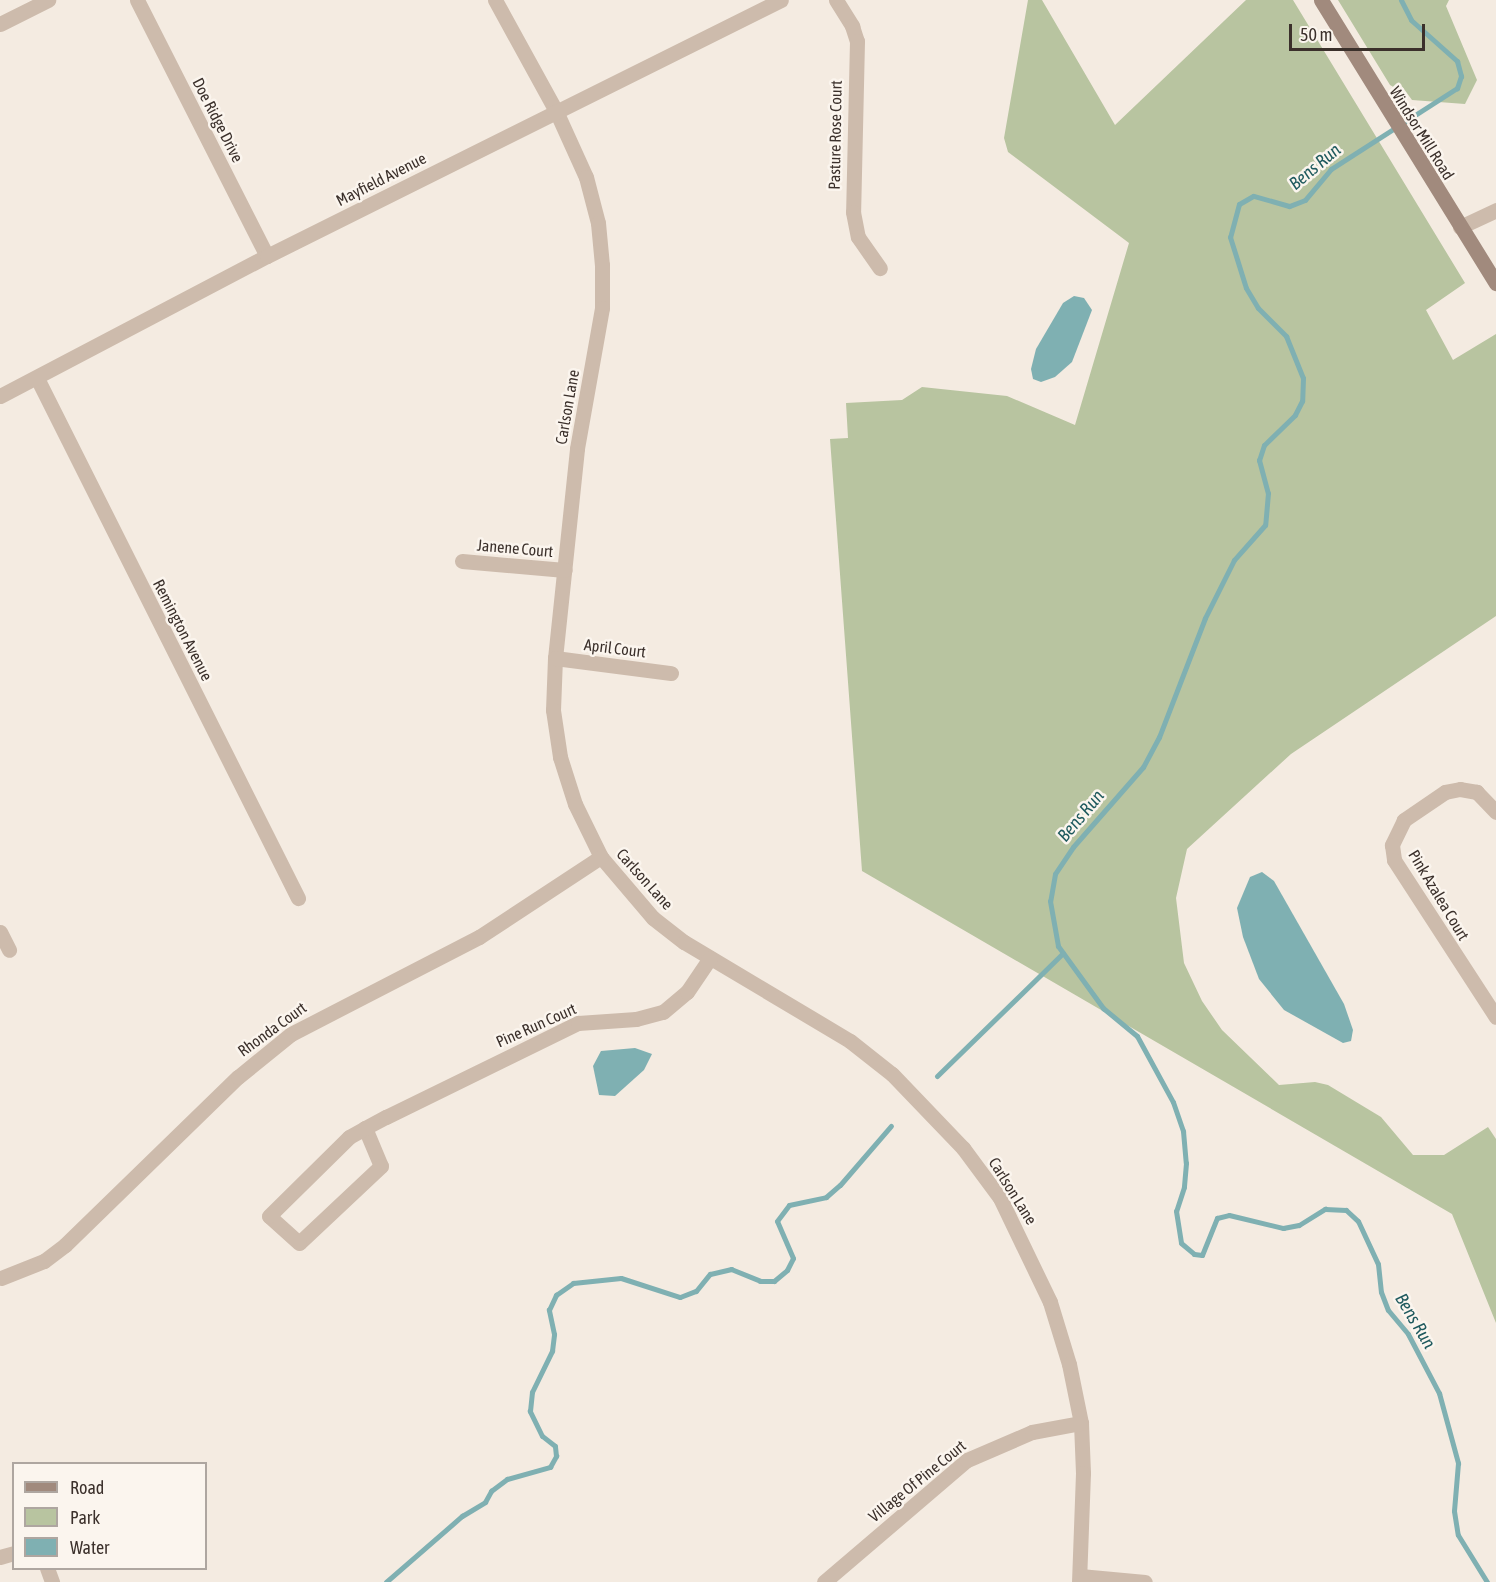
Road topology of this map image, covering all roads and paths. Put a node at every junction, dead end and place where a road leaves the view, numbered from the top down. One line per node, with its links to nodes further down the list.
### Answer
1 (48, 0): 7 (street)
2 (137, 0): 11 (street, Doe Ridge Drive)
3 (495, 0): 8 (street, Carlson Lane)
4 (781, 0): 8 (street, Mayfield Avenue)
5 (836, 0): 12 (street, Pasture Rose Court)
6 (1321, 0): 10 (main road, Windsor Mill Road)
7 (0, 24)
8 (556, 111): 11 (street, Mayfield Avenue); 17 (street, Carlson Lane)
9 (1496, 210): 10 (street)
10 (1460, 227): 13 (main road, Windsor Mill Road)
11 (267, 256): 14 (street, Mayfield Avenue)
12 (880, 267)
13 (1496, 283)
14 (37, 378): 15 (street, Mayfield Avenue); 22 (street, Remington Avenue)
15 (0, 396)
16 (462, 561): 17 (street, Janene Court)
17 (566, 570): 18 (street, Carlson Lane)
18 (555, 658): 19 (street, April Court); 21 (street, Carlson Lane)
19 (671, 673)
20 (1496, 812): 26 (street, Pink Azalea Court)
21 (602, 857): 25 (street, Carlson Lane); 28 (street, Rhonda Court)
22 (298, 898)
23 (0, 932): 24 (street)
24 (9, 950)
25 (710, 958): 27 (street, Pine Run Court); 29 (street, Carlson Lane)
26 (1496, 1017)
27 (365, 1128): 27 (street, Pine Run Court)
28 (1, 1278)
29 (1081, 1423): 30 (street, Carlson Lane); 31 (street, Village Of Pine Court)
30 (1079, 1579): 32 (street)
31 (824, 1582)
32 (1144, 1582)

